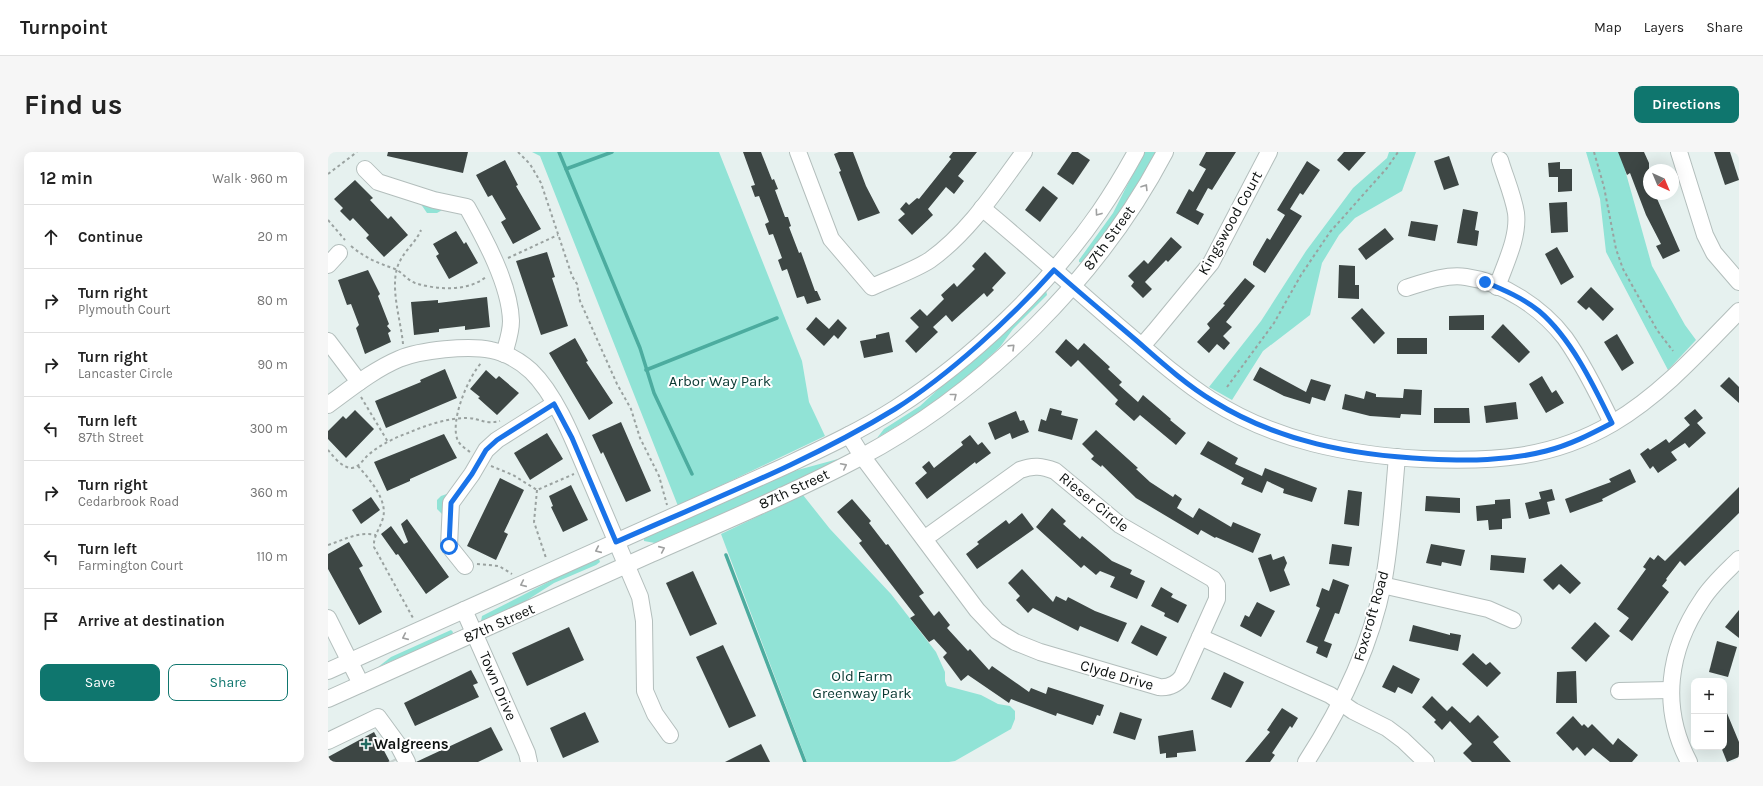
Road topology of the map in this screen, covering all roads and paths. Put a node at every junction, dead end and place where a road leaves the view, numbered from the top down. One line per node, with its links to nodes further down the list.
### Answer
1 (357, 152): 13 (path)
2 (518, 152): 17 (path)
3 (798, 152): 14 (street)
4 (1024, 152): 14 (street)
5 (1136, 152): 22 (street, 87th Street, one-way to 22)
6 (1165, 152): 25 (street, 87th Street, one-way to 6)
7 (1269, 152): 30 (street, Kingswood Court)
8 (1398, 152): 35 (path)
9 (1594, 152): 32 (path)
10 (1679, 152): 24 (street)
11 (1500, 160): 26 (street)
12 (366, 169): 33 (street)
13 (328, 174)
14 (982, 208): 22 (street)
15 (328, 220): 18 (path)
16 (421, 230): 21 (path)
17 (558, 235): 19 (path); 52 (path)
18 (345, 246): 20 (street); 21 (path)
19 (503, 260)
20 (328, 265)
21 (396, 270): 23 (path); 31 (path)
22 (1054, 270): 25 (street); 42 (street, 87th Street)
23 (488, 274)
24 (1739, 282)
25 (1072, 286): 30 (street); 46 (street, 87th Street, one-way to 25)
26 (1497, 287): 27 (street); 41 (street)
27 (1406, 288)
28 (1739, 311): 41 (street)
29 (328, 341): 36 (street)
30 (1142, 346): 47 (street)
31 (403, 350)
32 (1673, 351)
33 (504, 354): 36 (street); 37 (street)
34 (486, 359): 39 (path)
35 (1227, 387)
36 (359, 388): 38 (street); 43 (path)
37 (554, 404): 55 (street); 60 (street)
38 (328, 405)
39 (457, 419): 40 (path); 43 (path); 45 (path)
40 (505, 419)
41 (1612, 423): 47 (street)
42 (850, 434): 46 (street, Clyde Drive); 55 (street, 87th Street)
43 (388, 442): 49 (path)
44 (328, 450): 49 (path)
45 (474, 455)
46 (862, 456): 54 (street, Clyde Drive); 59 (street, 87th Street, one-way to 46)
47 (1397, 457): 62 (street, Foxcroft Road)
48 (487, 464): 51 (path)
49 (358, 466): 53 (path)
50 (579, 472): 51 (path)
51 (537, 490): 58 (path)
52 (668, 506)
53 (376, 535): 56 (path); 65 (path)
54 (924, 539): 68 (street, Clyde Drive); 68 (street, Rieser Circle)
55 (616, 542): 59 (street); 63 (street, 87th Street, one-way to 63)
56 (328, 545)
57 (1739, 559): 72 (street)
58 (546, 560)
59 (627, 565): 67 (street, 87th Street); 76 (street)
60 (465, 566): 61 (path)
61 (513, 575)
62 (1382, 585): 66 (street); 75 (street, Foxcroft Road)
63 (464, 610): 67 (street, Town Drive); 69 (street, 87th Street, one-way to 69)
64 (328, 618): 69 (street)
65 (414, 620)
66 (1513, 620)
67 (475, 634): 71 (street, 87th Street); 79 (street, Town Drive)
68 (1200, 637): 75 (street)
69 (349, 662): 70 (street, 87th Street); 71 (street)
70 (328, 671)
71 (360, 684): 74 (street, 87th Street)
72 (1670, 690): 73 (street); 82 (street)
73 (1619, 691)
74 (328, 699)
75 (1341, 703): 80 (street, Foxcroft Road); 81 (street)
76 (670, 736)
77 (328, 741): 78 (street)
78 (397, 758)
79 (529, 762)
80 (1306, 762)
81 (1426, 762)
82 (1689, 762)

